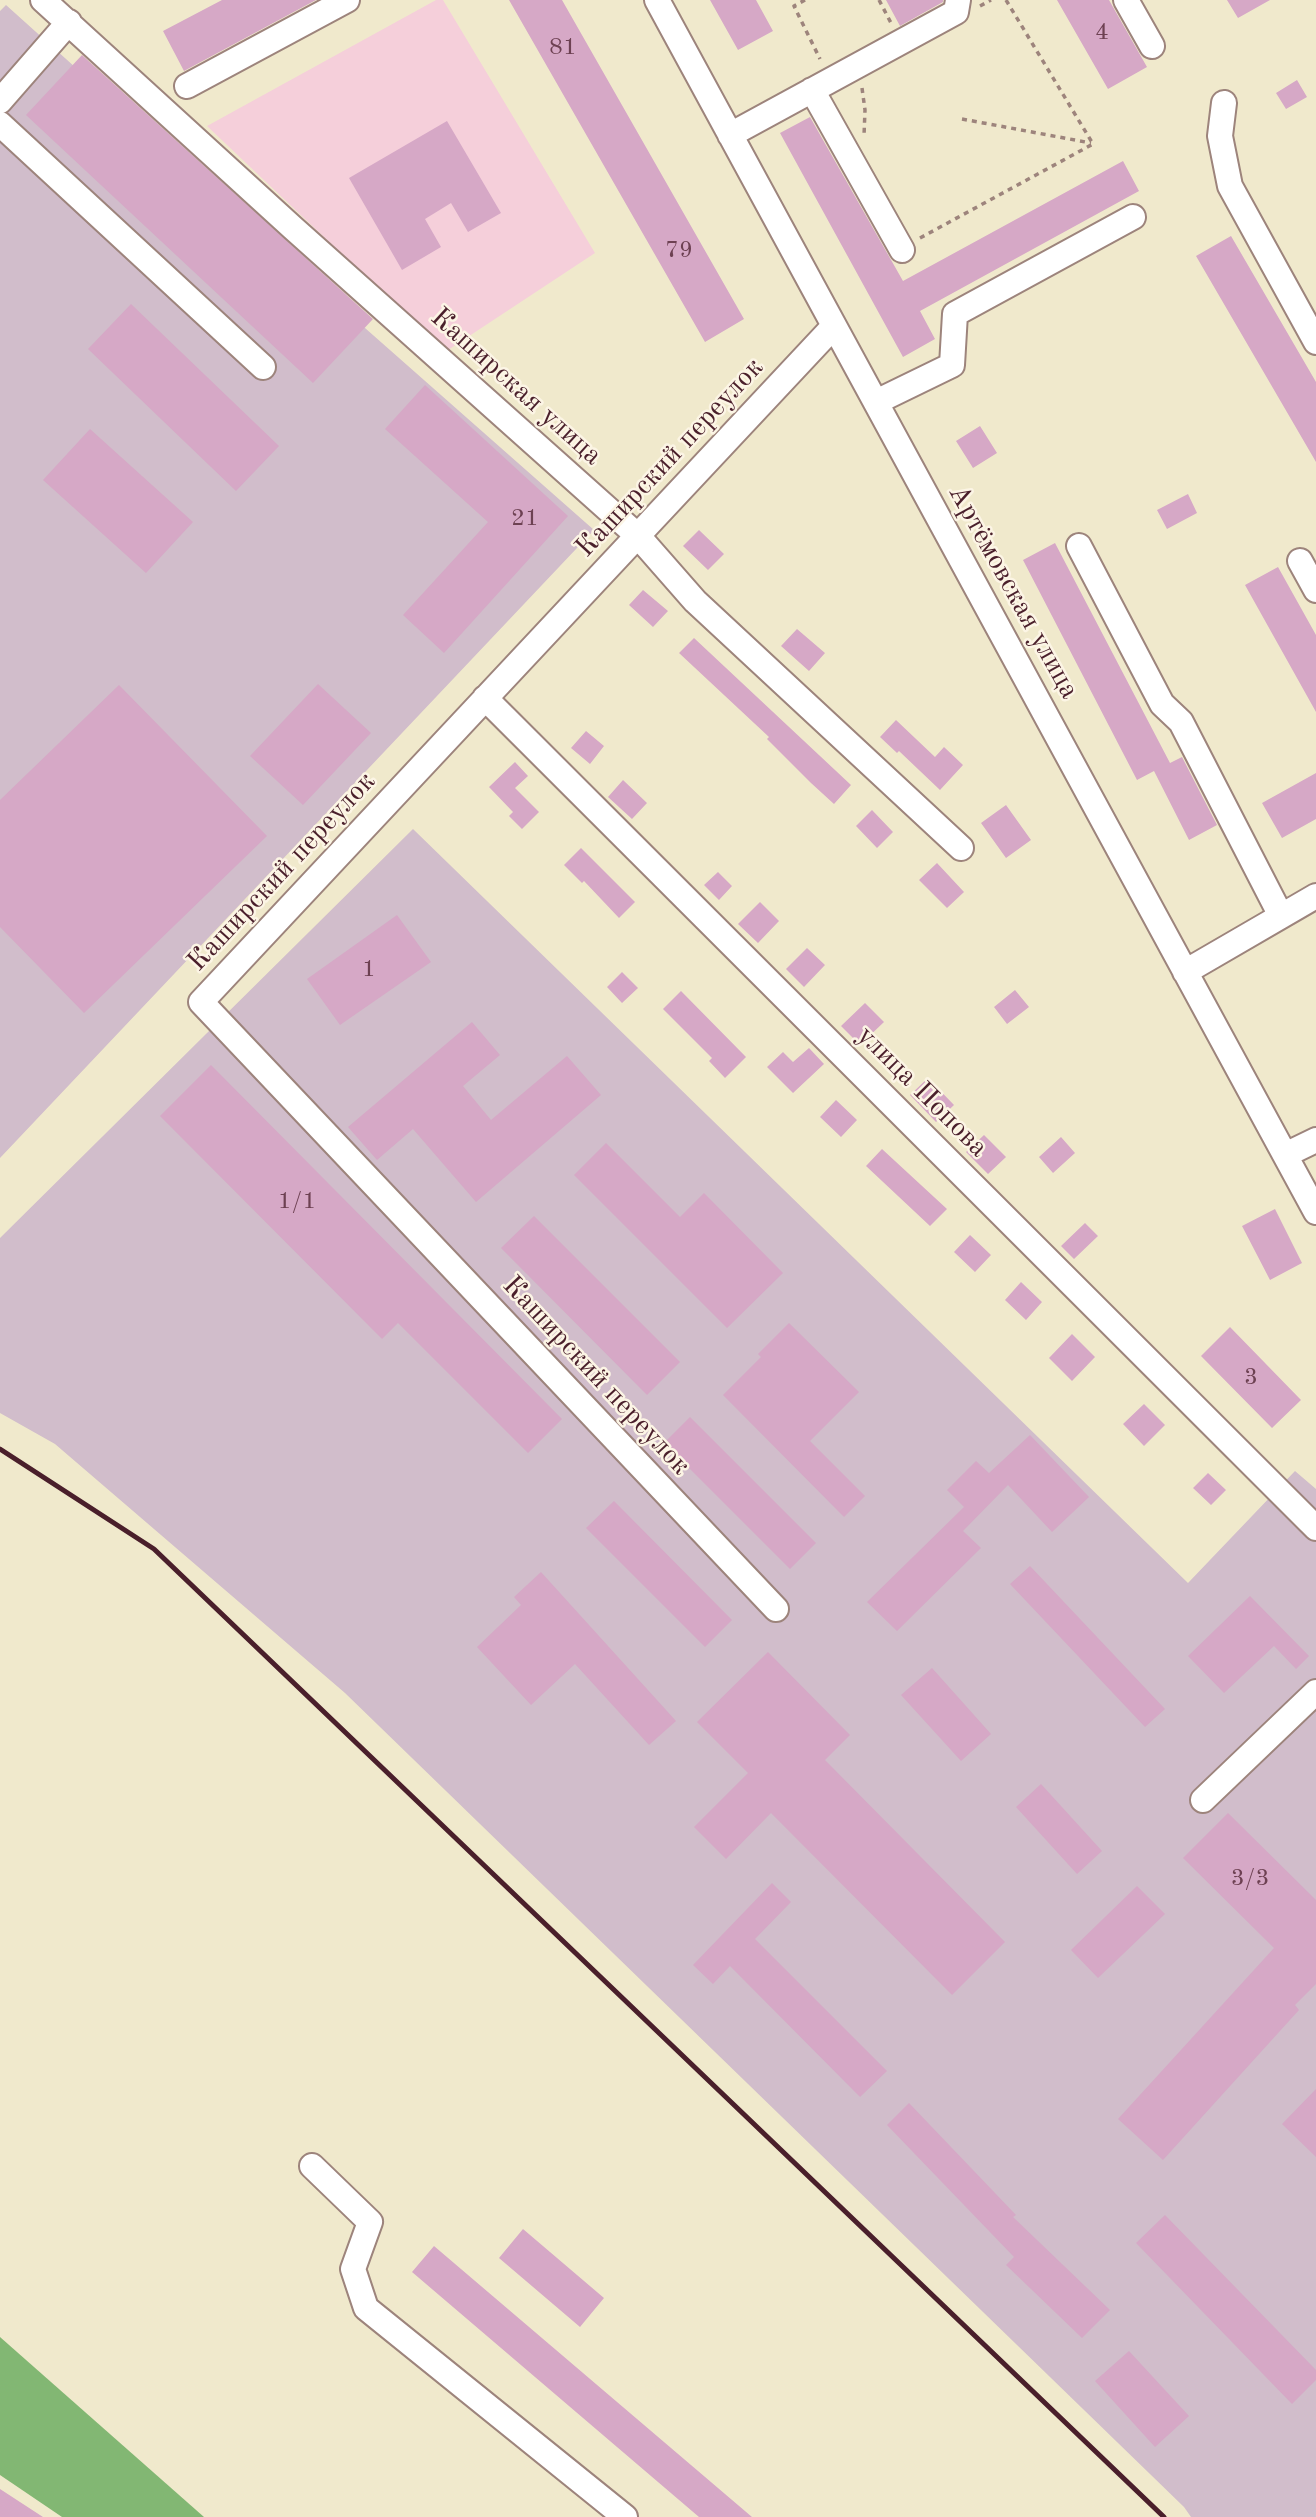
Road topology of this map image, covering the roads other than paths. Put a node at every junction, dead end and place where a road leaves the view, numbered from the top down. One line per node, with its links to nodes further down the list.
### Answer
1 (347, 0): 8 (street)
2 (657, 0): 12 (street, Артёмовская улица)
3 (1126, 0): 6 (street)
4 (968, 4): 7 (street)
5 (55, 10): 9 (street); 19 (street, Каширская улица)
6 (1152, 46)
7 (821, 85): 12 (street); 14 (street)
8 (187, 86)
9 (0, 101)
10 (1224, 103): 16 (street)
11 (0, 124): 17 (street)
12 (730, 135): 15 (street, Артёмовская улица)
13 (1133, 217): 18 (street)
14 (910, 245)
15 (834, 326): 18 (street, Артёмовская улица); 19 (street, Каширский переулок)
16 (1316, 342)
17 (263, 367)
18 (876, 402): 27 (street, Артёмовская улица)
19 (638, 536): 23 (street, Каширский переулок); 24 (street, Каширская улица)
20 (1079, 546): 26 (street)
21 (1300, 561): 22 (street)
22 (1316, 590)
23 (485, 698): 31 (street, улица Попова); 32 (street, Каширский переулок)
24 (961, 848)
25 (1316, 896): 26 (street)
26 (1281, 916): 27 (street)
27 (1185, 971): 29 (street, Артёмовская улица)
28 (1316, 1140): 29 (street)
29 (1285, 1156): 30 (street, Артёмовская улица)
30 (1316, 1212)
31 (1316, 1528)
32 (776, 1609)
33 (1316, 1692): 34 (street)
34 (1203, 1800)
35 (312, 2166): 36 (street)
36 (625, 2517)

